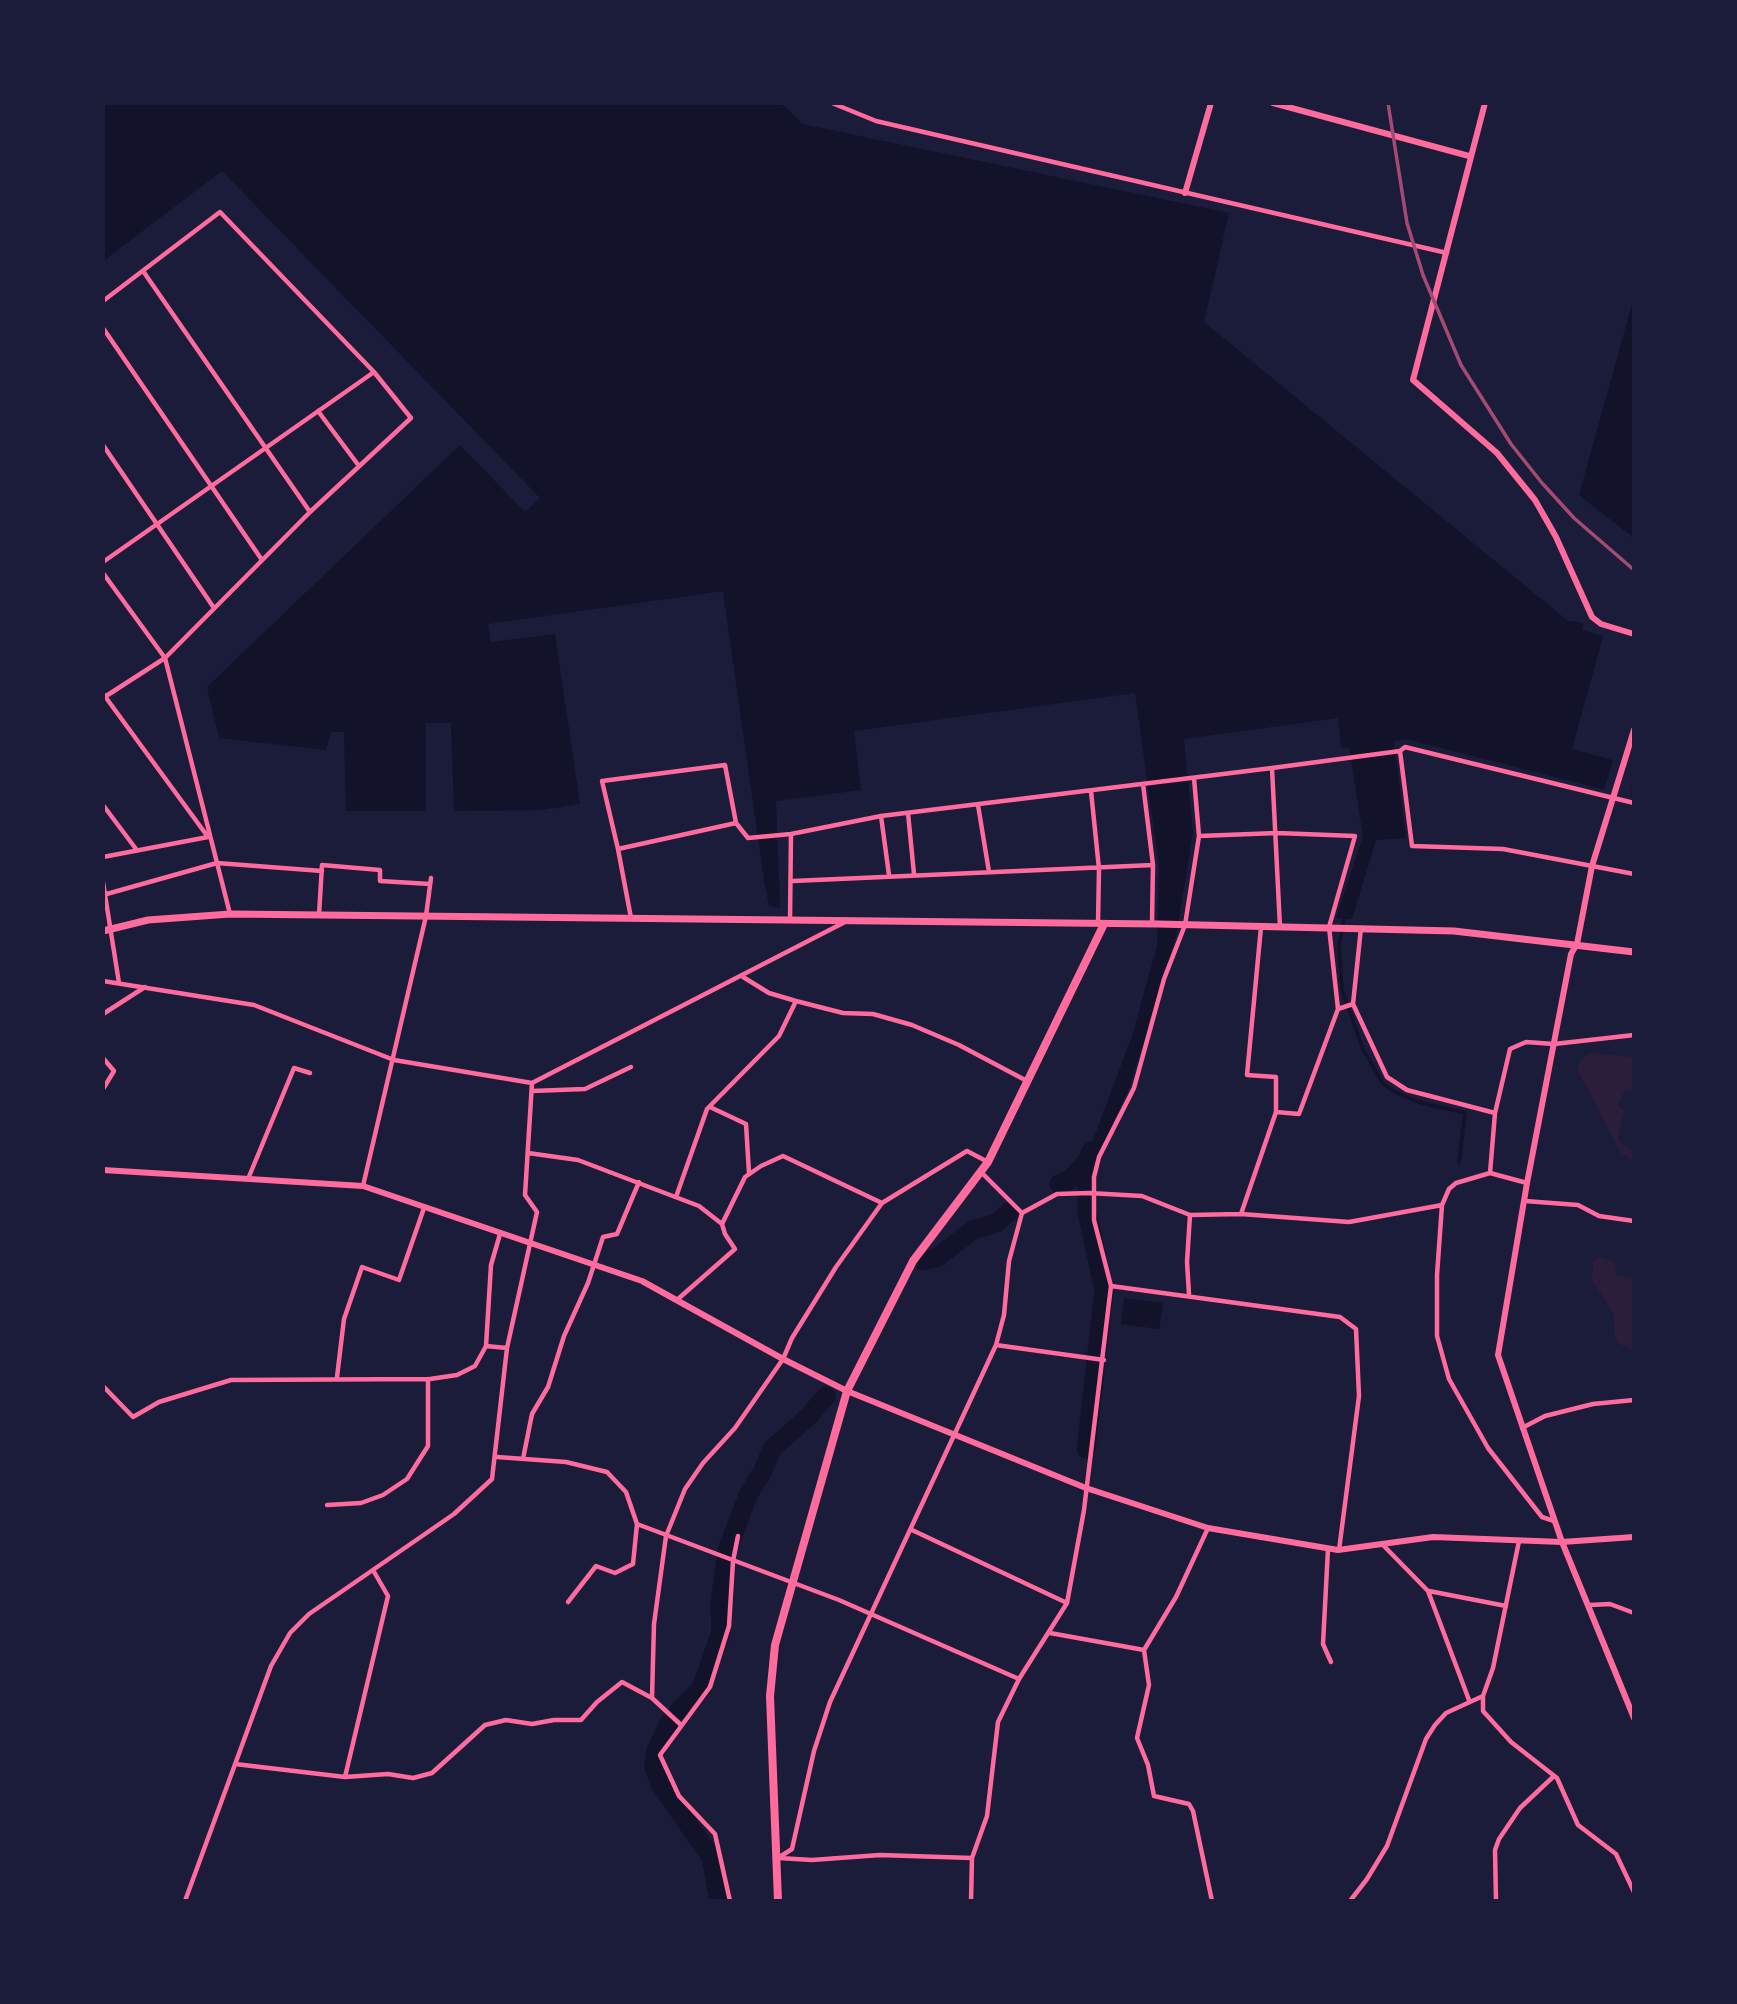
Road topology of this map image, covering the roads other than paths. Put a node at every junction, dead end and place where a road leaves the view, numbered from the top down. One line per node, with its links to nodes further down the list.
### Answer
1 (832, 103): 6 (street)
2 (1211, 103): 6 (street)
3 (1273, 103): 5 (street)
4 (1485, 103): 5 (street)
5 (1469, 156): 7 (street)
6 (1185, 193): 7 (street)
7 (1448, 254): 23 (street)
8 (142, 271): 9 (street); 11 (street); 14 (street)
9 (103, 301)
10 (103, 328): 16 (street)
11 (374, 372): 12 (street); 15 (street)
12 (318, 411): 14 (street); 15 (street)
13 (103, 445): 18 (street)
14 (265, 448): 16 (street); 17 (street)
15 (359, 466): 17 (street)
16 (211, 486): 18 (street); 19 (street)
17 (310, 513): 19 (street)
18 (157, 524): 20 (street); 22 (street)
19 (262, 560): 22 (street)
20 (103, 562)
21 (103, 573): 24 (street)
22 (214, 608): 24 (street)
23 (1634, 634)
24 (165, 658): 25 (street); 42 (street)
25 (104, 696): 42 (street)
26 (1634, 730): 32 (street)
27 (1400, 751): 28 (street); 32 (street); 48 (street)
28 (1272, 768): 29 (street); 39 (street)
29 (1195, 778): 30 (street); 41 (street)
30 (1143, 784): 31 (street); 47 (street)
31 (1091, 791): 35 (street); 49 (street)
32 (1615, 797): 33 (street); 48 (street)
33 (1634, 803)
34 (103, 805): 43 (street)
35 (978, 805): 36 (street); 51 (street)
36 (908, 813): 37 (street); 52 (street)
37 (881, 816): 40 (street); 54 (street)
38 (736, 823): 40 (street); 44 (street); 44 (street)
39 (1277, 832): 41 (street); 68 (street); 69 (street)
40 (790, 834): 55 (street)
41 (1199, 836): 66 (street)
42 (208, 837): 43 (street); 46 (street)
43 (136, 849): 45 (street)
44 (618, 849): 61 (street)
45 (103, 857)
46 (217, 863): 50 (street); 57 (street); 58 (street)
47 (1153, 865): 49 (street); 65 (street)
48 (1592, 866): 53 (street); 73 (street)
49 (1099, 869): 51 (street); 64 (street)
50 (322, 871): 59 (street); 60 (street)
51 (989, 872): 52 (street)
52 (914, 874): 54 (street)
53 (1634, 874)
54 (888, 875): 55 (street)
55 (793, 881): 62 (street)
56 (103, 882): 57 (street)
57 (105, 895): 71 (street)
58 (230, 914): 59 (main road); 71 (main road)
59 (318, 915): 60 (main road)
60 (426, 916): 61 (main road); 86 (street)
61 (632, 919): 62 (main road)
62 (790, 921): 63 (main road)
63 (848, 921): 64 (main road); 75 (street)
64 (1101, 924): 65 (main road); 89 (main road)
65 (1155, 924): 66 (main road)
66 (1182, 925): 67 (main road); 106 (street)
67 (1261, 927): 68 (main road); 94 (street)
68 (1280, 927): 69 (main road)
69 (1332, 927): 70 (main road); 81 (street)
70 (1361, 927): 73 (main road); 80 (street)
71 (112, 928): 72 (main road); 77 (street)
72 (103, 931)
73 (1577, 944): 74 (main road); 84 (street)
74 (1634, 952)
75 (742, 977): 79 (street); 90 (street)
76 (103, 981): 77 (street)
77 (119, 983): 78 (street)
78 (146, 986): 82 (street); 86 (street)
79 (796, 1001): 89 (street); 93 (street)
80 (1353, 1004): 81 (street); 95 (street)
81 (1340, 1009): 94 (street)
82 (103, 1014)
83 (1634, 1035): 84 (street)
84 (1554, 1044): 95 (street); 104 (street)
85 (103, 1058): 91 (street)
86 (394, 1060): 90 (street); 105 (street)
87 (631, 1067): 92 (street)
88 (310, 1073): 102 (street)
89 (1027, 1081): 97 (main road)
90 (532, 1083): 92 (street)
91 (103, 1089)
92 (532, 1091): 96 (street)
93 (710, 1107): 100 (street); 107 (street)
94 (1276, 1112): 113 (street)
95 (1495, 1113): 101 (street)
96 (528, 1153): 103 (street); 118 (street)
97 (988, 1162): 99 (main road); 109 (street)
98 (103, 1170): 102 (street)
99 (981, 1172): 112 (street); 131 (main road)
100 (750, 1173): 109 (street); 116 (street)
101 (1490, 1173): 104 (street); 110 (street)
102 (248, 1179): 105 (street)
103 (639, 1182): 107 (street); 119 (street)
104 (1527, 1183): 108 (street)
105 (363, 1186): 111 (street)
106 (1090, 1193): 112 (street); 114 (street); 120 (street)
107 (676, 1197): 116 (street)
108 (1525, 1201): 115 (street); 133 (street)
109 (882, 1203): 126 (street)
110 (1443, 1205): 113 (street); 139 (street)
111 (424, 1209): 117 (street); 128 (street)
112 (1022, 1213): 123 (street)
113 (1241, 1214): 114 (street)
114 (1190, 1215): 121 (street)
115 (1634, 1222)
116 (722, 1224): 122 (street)
117 (500, 1234): 118 (street); 124 (street)
118 (531, 1243): 119 (street); 125 (street)
119 (594, 1265): 122 (street); 136 (street)
120 (1111, 1286): 121 (street); 127 (street)
121 (1189, 1294): 150 (street)
122 (678, 1299): 126 (street)
123 (996, 1345): 127 (street); 134 (street)
124 (486, 1346): 125 (street); 129 (street)
125 (507, 1348): 135 (street)
126 (783, 1359): 131 (street); 144 (street)
127 (1103, 1360): 137 (street)
128 (337, 1377): 129 (street); 130 (street)
129 (428, 1379): 138 (street)
130 (103, 1386)
131 (847, 1391): 134 (street); 153 (main road)
132 (1634, 1400): 133 (street)
133 (1522, 1428): 139 (street)
134 (954, 1436): 137 (street); 142 (street)
135 (497, 1457): 136 (street); 152 (street)
136 (523, 1459): 140 (street)
137 (1086, 1488): 141 (street); 156 (street)
138 (327, 1505)
139 (1555, 1521): 147 (street)
140 (637, 1524): 144 (street); 155 (street)
141 (1208, 1528): 149 (street); 162 (street)
142 (912, 1530): 156 (street); 160 (street)
143 (738, 1535): 151 (street)
144 (666, 1536): 151 (street); 166 (street)
145 (1634, 1537): 147 (street)
146 (1519, 1541): 147 (street); 148 (street); 158 (street)
147 (1562, 1542): 157 (street)
148 (1381, 1544): 150 (street); 154 (street)
149 (1328, 1549): 150 (street); 163 (street)
150 (1338, 1550)
151 (731, 1560): 153 (street); 169 (street)
152 (373, 1570): 170 (street); 172 (street)
153 (790, 1584): 160 (street); 173 (main road)
154 (1429, 1591): 158 (street); 167 (street)
155 (568, 1602)
156 (1067, 1603): 161 (street)
157 (1590, 1605): 159 (street); 168 (street)
158 (1506, 1606): 165 (street)
159 (1634, 1613)
160 (871, 1615): 164 (street); 173 (street)
161 (1050, 1633): 162 (street); 164 (street)
162 (1144, 1650): 180 (street)
163 (1331, 1662)
164 (1019, 1679): 174 (street)
165 (1483, 1696): 167 (street); 171 (street)
166 (652, 1698): 169 (street); 172 (street)
167 (1469, 1700): 181 (street)
168 (1634, 1718)
169 (680, 1724): 177 (street)
170 (235, 1764): 172 (street); 176 (street)
171 (1555, 1776): 175 (street); 182 (street)
172 (345, 1777)
173 (778, 1857): 174 (street); 178 (main road)
174 (972, 1858): 179 (street)
175 (1634, 1892)
176 (185, 1901)
177 (730, 1901)
178 (778, 1901)
179 (971, 1901)
180 (1212, 1901)
181 (1350, 1901)
182 (1496, 1901)

